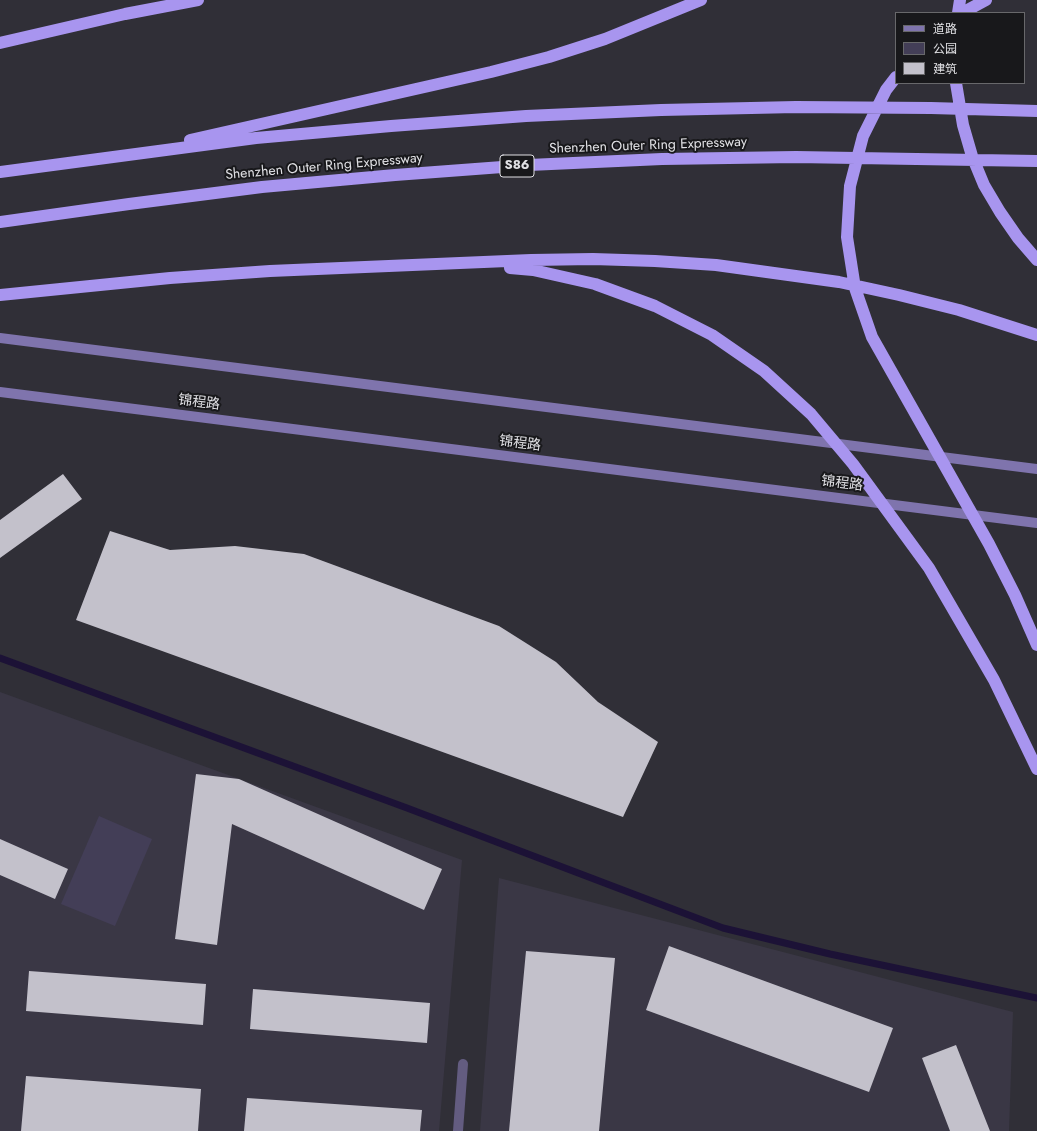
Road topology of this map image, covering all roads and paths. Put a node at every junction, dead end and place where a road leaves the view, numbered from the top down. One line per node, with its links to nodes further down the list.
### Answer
1 (198, 0): 7 (highway)
2 (701, 0): 11 (highway)
3 (960, 0): 5 (highway)
4 (986, 0): 6 (highway)
5 (958, 12)
6 (964, 12)
7 (0, 43)
8 (895, 78): 23 (highway)
9 (956, 84): 15 (highway)
10 (1037, 111): 11 (highway)
11 (122, 155): 13 (highway)
12 (1037, 161): 14 (highway, Shenzhen Outer Ring Expressway / S86)
13 (0, 172)
14 (0, 222)
15 (1037, 260)
16 (469, 264): 17 (highway); 18 (highway); 24 (highway)
17 (0, 295)
18 (1037, 335)
19 (0, 338): 21 (main road)
20 (0, 392): 22 (main road, 锦程路)
21 (1037, 469)
22 (1037, 523)
23 (1037, 645)
24 (1037, 769)
25 (463, 1064): 26 (street)
26 (458, 1131)

